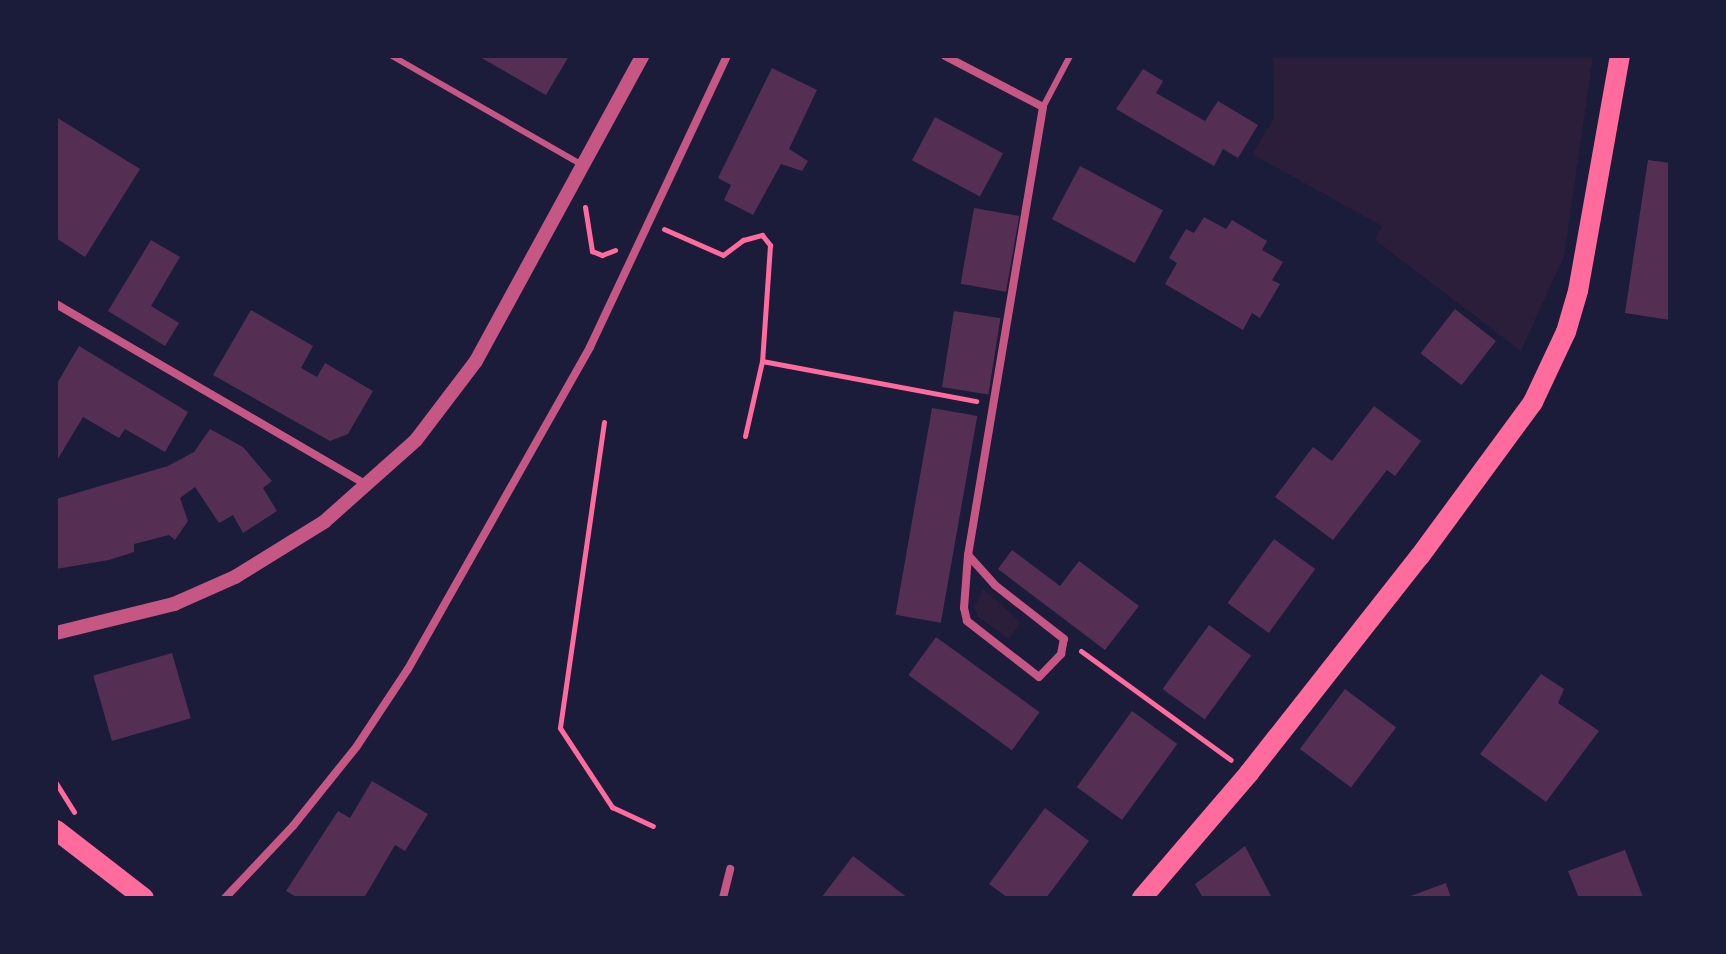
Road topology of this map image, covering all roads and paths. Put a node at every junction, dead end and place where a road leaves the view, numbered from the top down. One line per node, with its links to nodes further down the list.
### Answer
1 (392, 56): 8 (lane)
2 (642, 56): 8 (street)
3 (727, 56): 9 (street)
4 (945, 56): 7 (street)
5 (1070, 56): 7 (lane)
6 (1620, 56): 20 (main road)
7 (1043, 107): 13 (street)
8 (579, 172): 10 (path); 16 (street)
9 (649, 222): 10 (street); 12 (path)
10 (642, 238): 25 (street)
11 (56, 304): 16 (street)
12 (762, 361): 13 (path); 15 (path)
13 (992, 404): 17 (street)
14 (604, 422): 21 (path)
15 (745, 436)
16 (368, 486): 18 (street)
17 (968, 555): 19 (street); 19 (street)
18 (56, 633)
19 (1064, 639): 20 (path)
20 (1249, 773): 27 (main road)
21 (653, 826)
22 (56, 830): 24 (main road)
23 (730, 869): 26 (street)
24 (144, 898)
25 (225, 898)
26 (723, 898)
27 (1142, 898)

